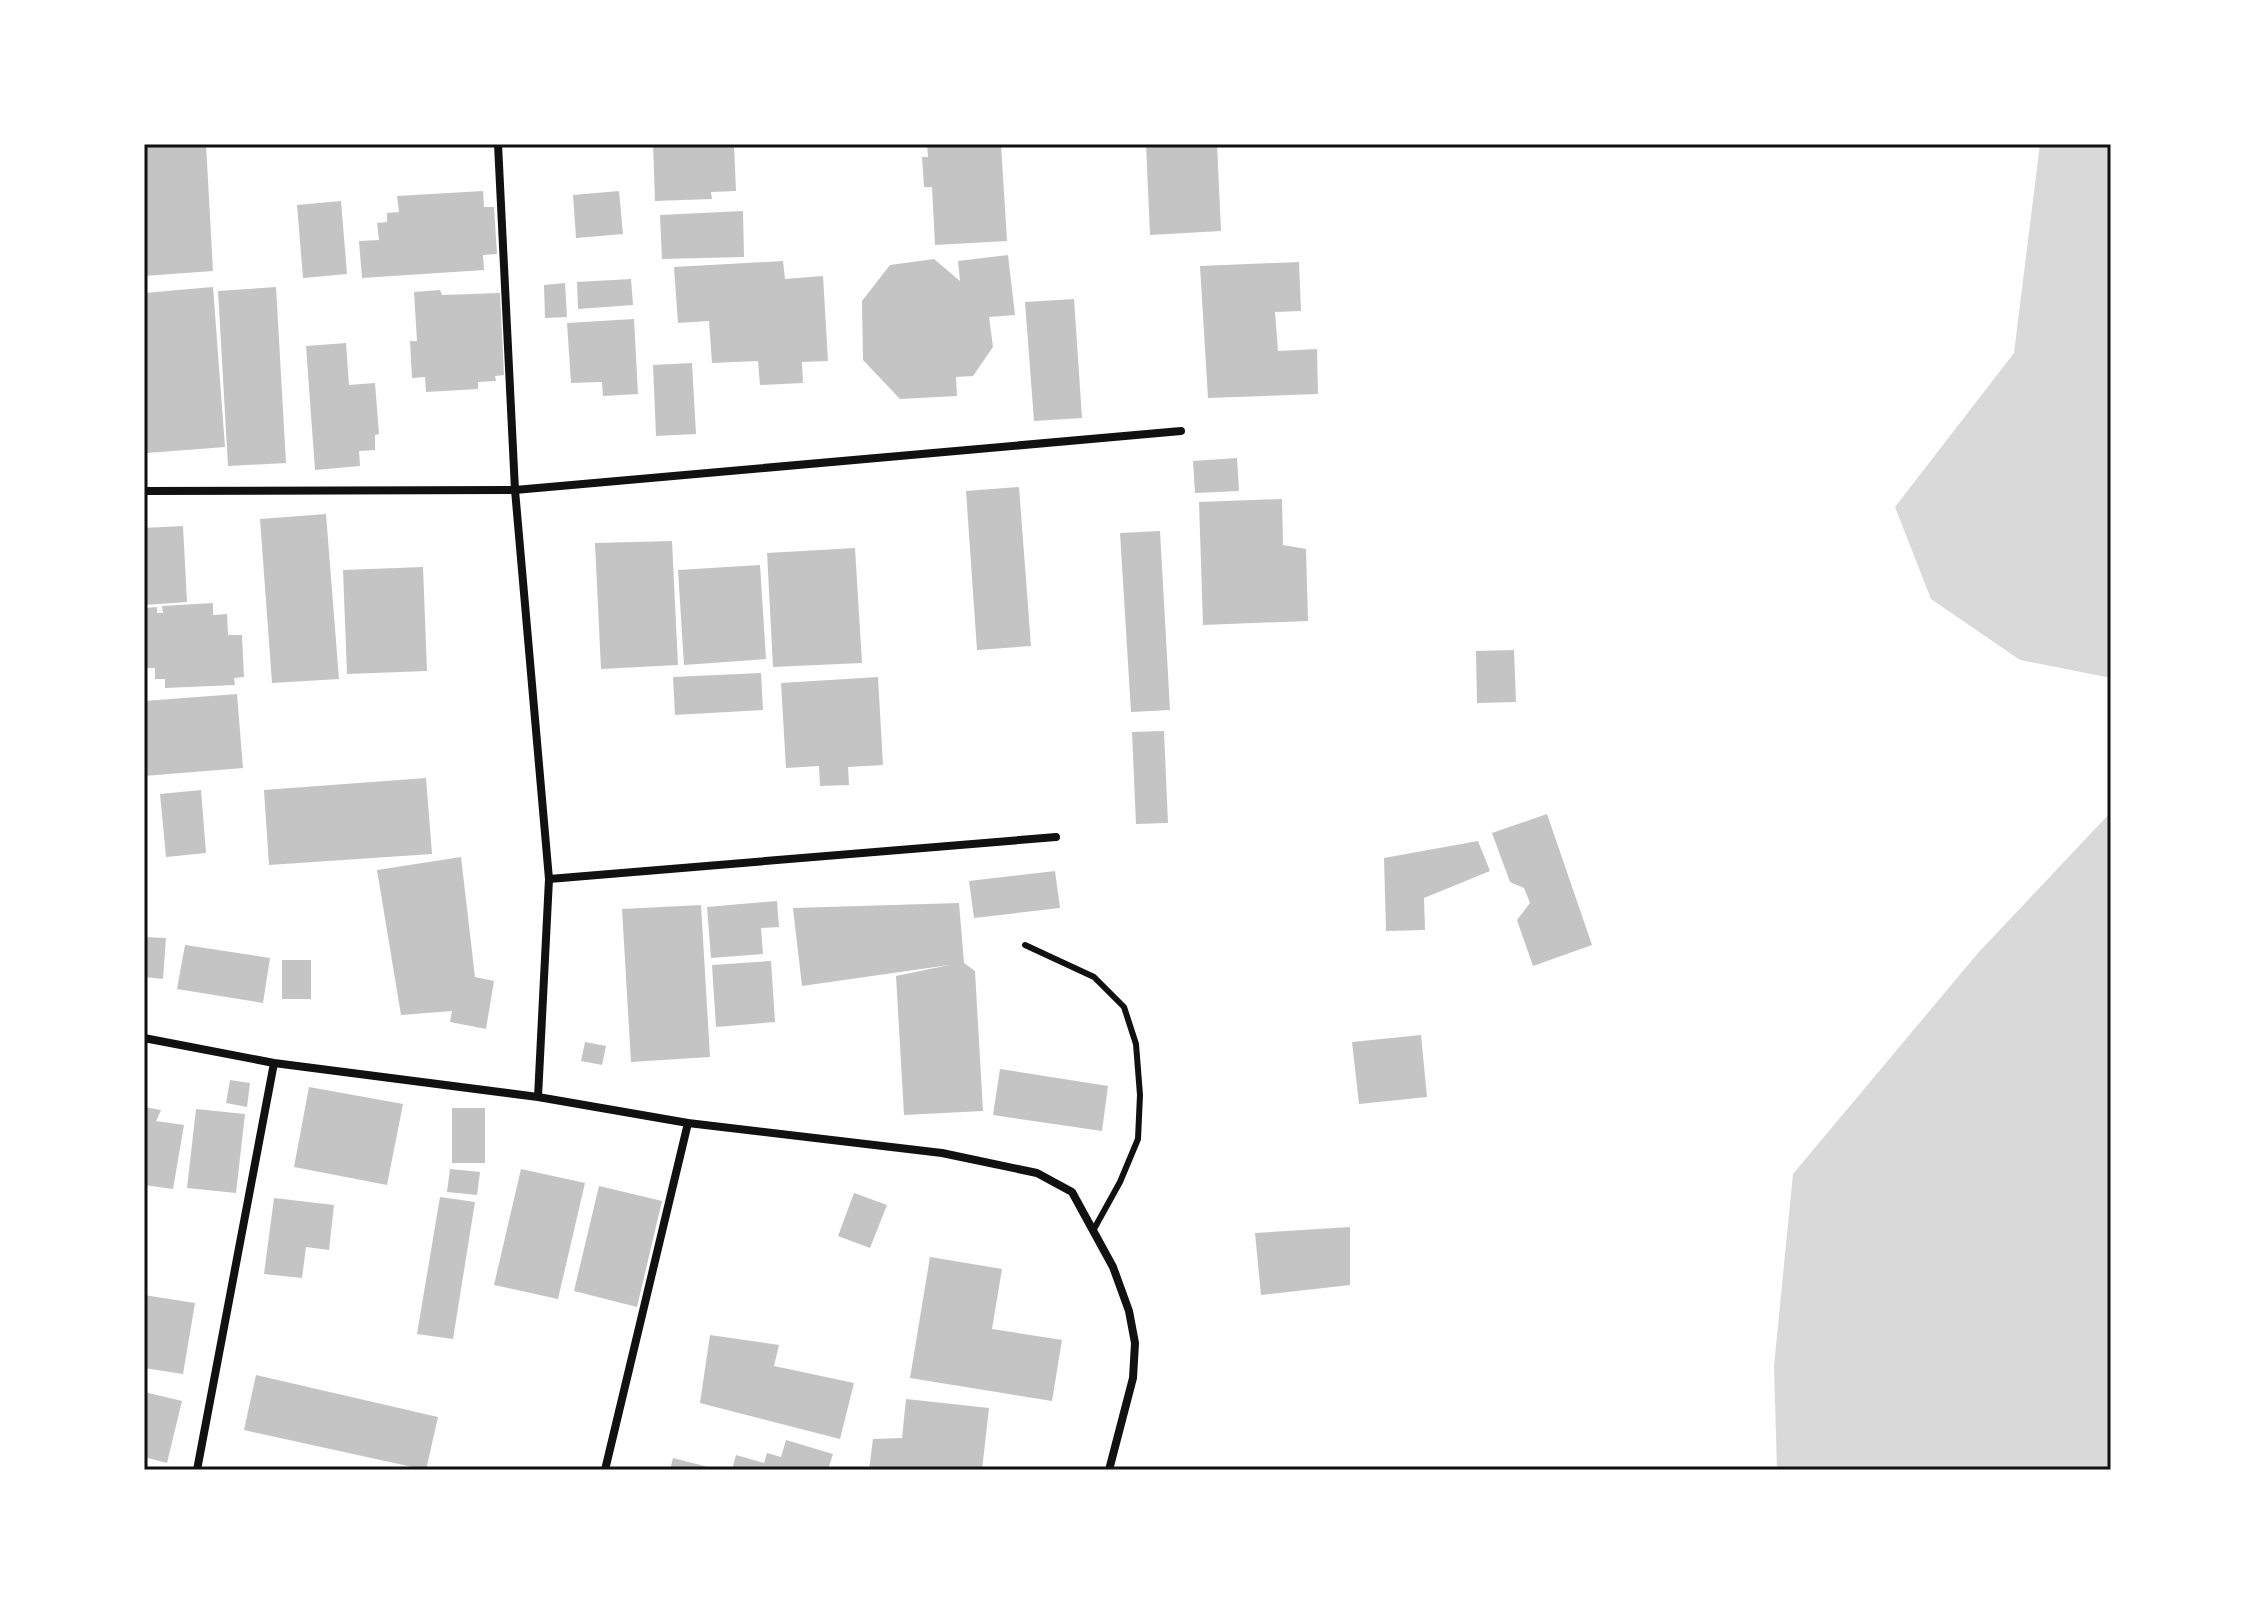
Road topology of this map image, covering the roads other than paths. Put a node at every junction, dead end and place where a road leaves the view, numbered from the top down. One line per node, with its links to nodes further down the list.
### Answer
1 (498, 144): 3 (street)
2 (1181, 431): 3 (street)
3 (515, 490): 4 (street); 6 (street)
4 (144, 491)
5 (1056, 837): 6 (street)
6 (549, 879): 10 (street)
7 (1025, 945): 12 (lane)
8 (144, 1038): 9 (street)
9 (274, 1063): 10 (street); 13 (street)
10 (538, 1097): 11 (street)
11 (688, 1123): 12 (street); 14 (street)
12 (1094, 1229): 15 (street)
13 (197, 1470)
14 (605, 1470)
15 (1109, 1470)

